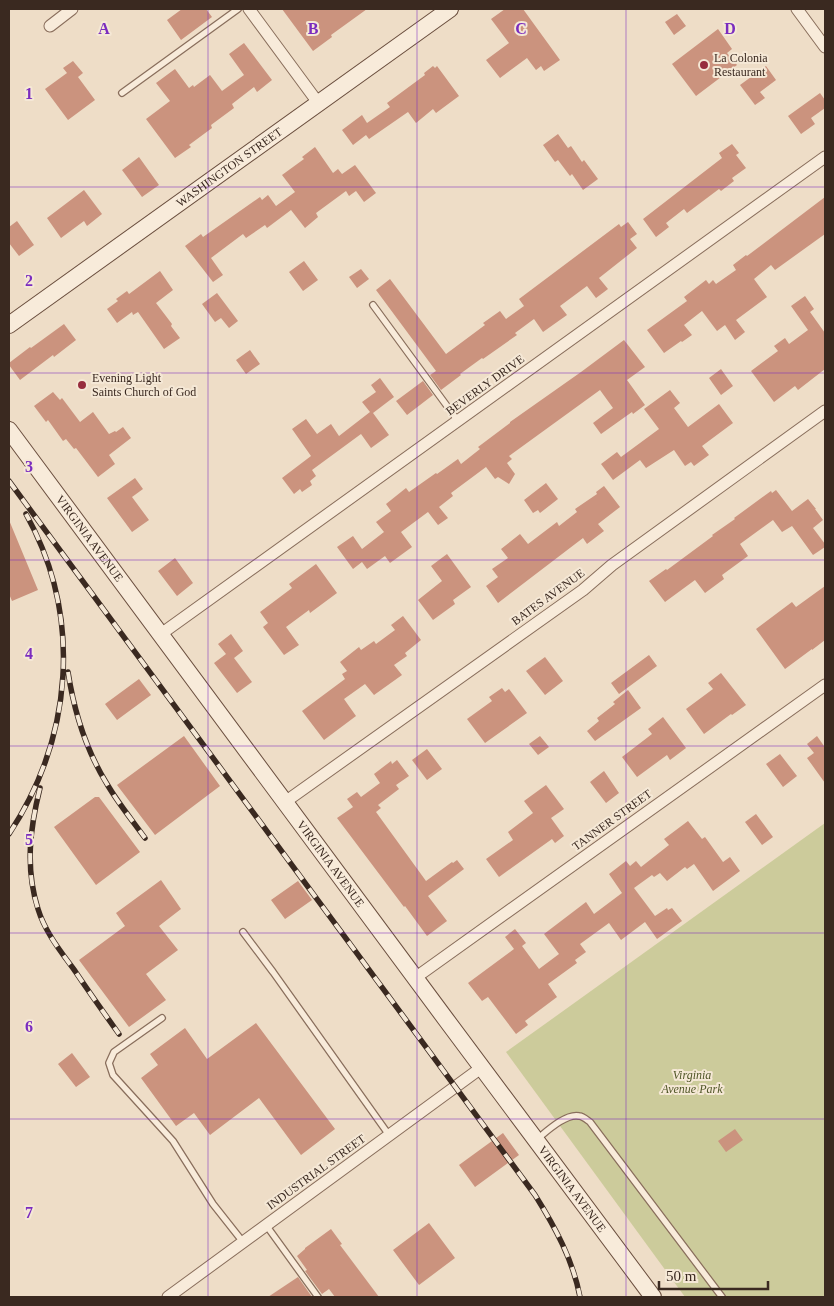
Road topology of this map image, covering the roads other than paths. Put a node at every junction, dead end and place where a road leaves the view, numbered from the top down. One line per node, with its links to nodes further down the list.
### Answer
1 (72, 9): 6 (street)
2 (238, 9): 8 (lane)
3 (249, 9): 9 (street)
4 (450, 9): 9 (street, WASHINGTON STREET)
5 (797, 9): 7 (street)
6 (50, 26)
7 (825, 47)
8 (122, 93)
9 (319, 104): 12 (street, WASHINGTON STREET)
10 (825, 157): 14 (street, BEVERLY DRIVE)
11 (373, 305): 14 (lane)
12 (9, 325)
13 (825, 411): 18 (street, BATES AVENUE)
14 (458, 421): 16 (street, BEVERLY DRIVE)
15 (9, 430): 16 (street, VIRGINIA AVENUE)
16 (161, 634): 18 (street, VIRGINIA AVENUE)
17 (825, 685): 20 (street, TANNER STREET)
18 (285, 802): 20 (street, VIRGINIA AVENUE)
19 (242, 932): 23 (lane)
20 (415, 978): 22 (street, VIRGINIA AVENUE)
21 (162, 1018): 26 (lane)
22 (481, 1068): 23 (street, INDUSTRIAL STREET); 24 (street, VIRGINIA AVENUE)
23 (389, 1135): 25 (street, INDUSTRIAL STREET)
24 (535, 1140): 29 (street, VIRGINIA AVENUE); 30 (lane)
25 (266, 1225): 26 (street, INDUSTRIAL STREET); 28 (lane)
26 (243, 1242): 27 (street, INDUSTRIAL STREET)
27 (168, 1297)
28 (318, 1297)
29 (653, 1297)
30 (722, 1297)

